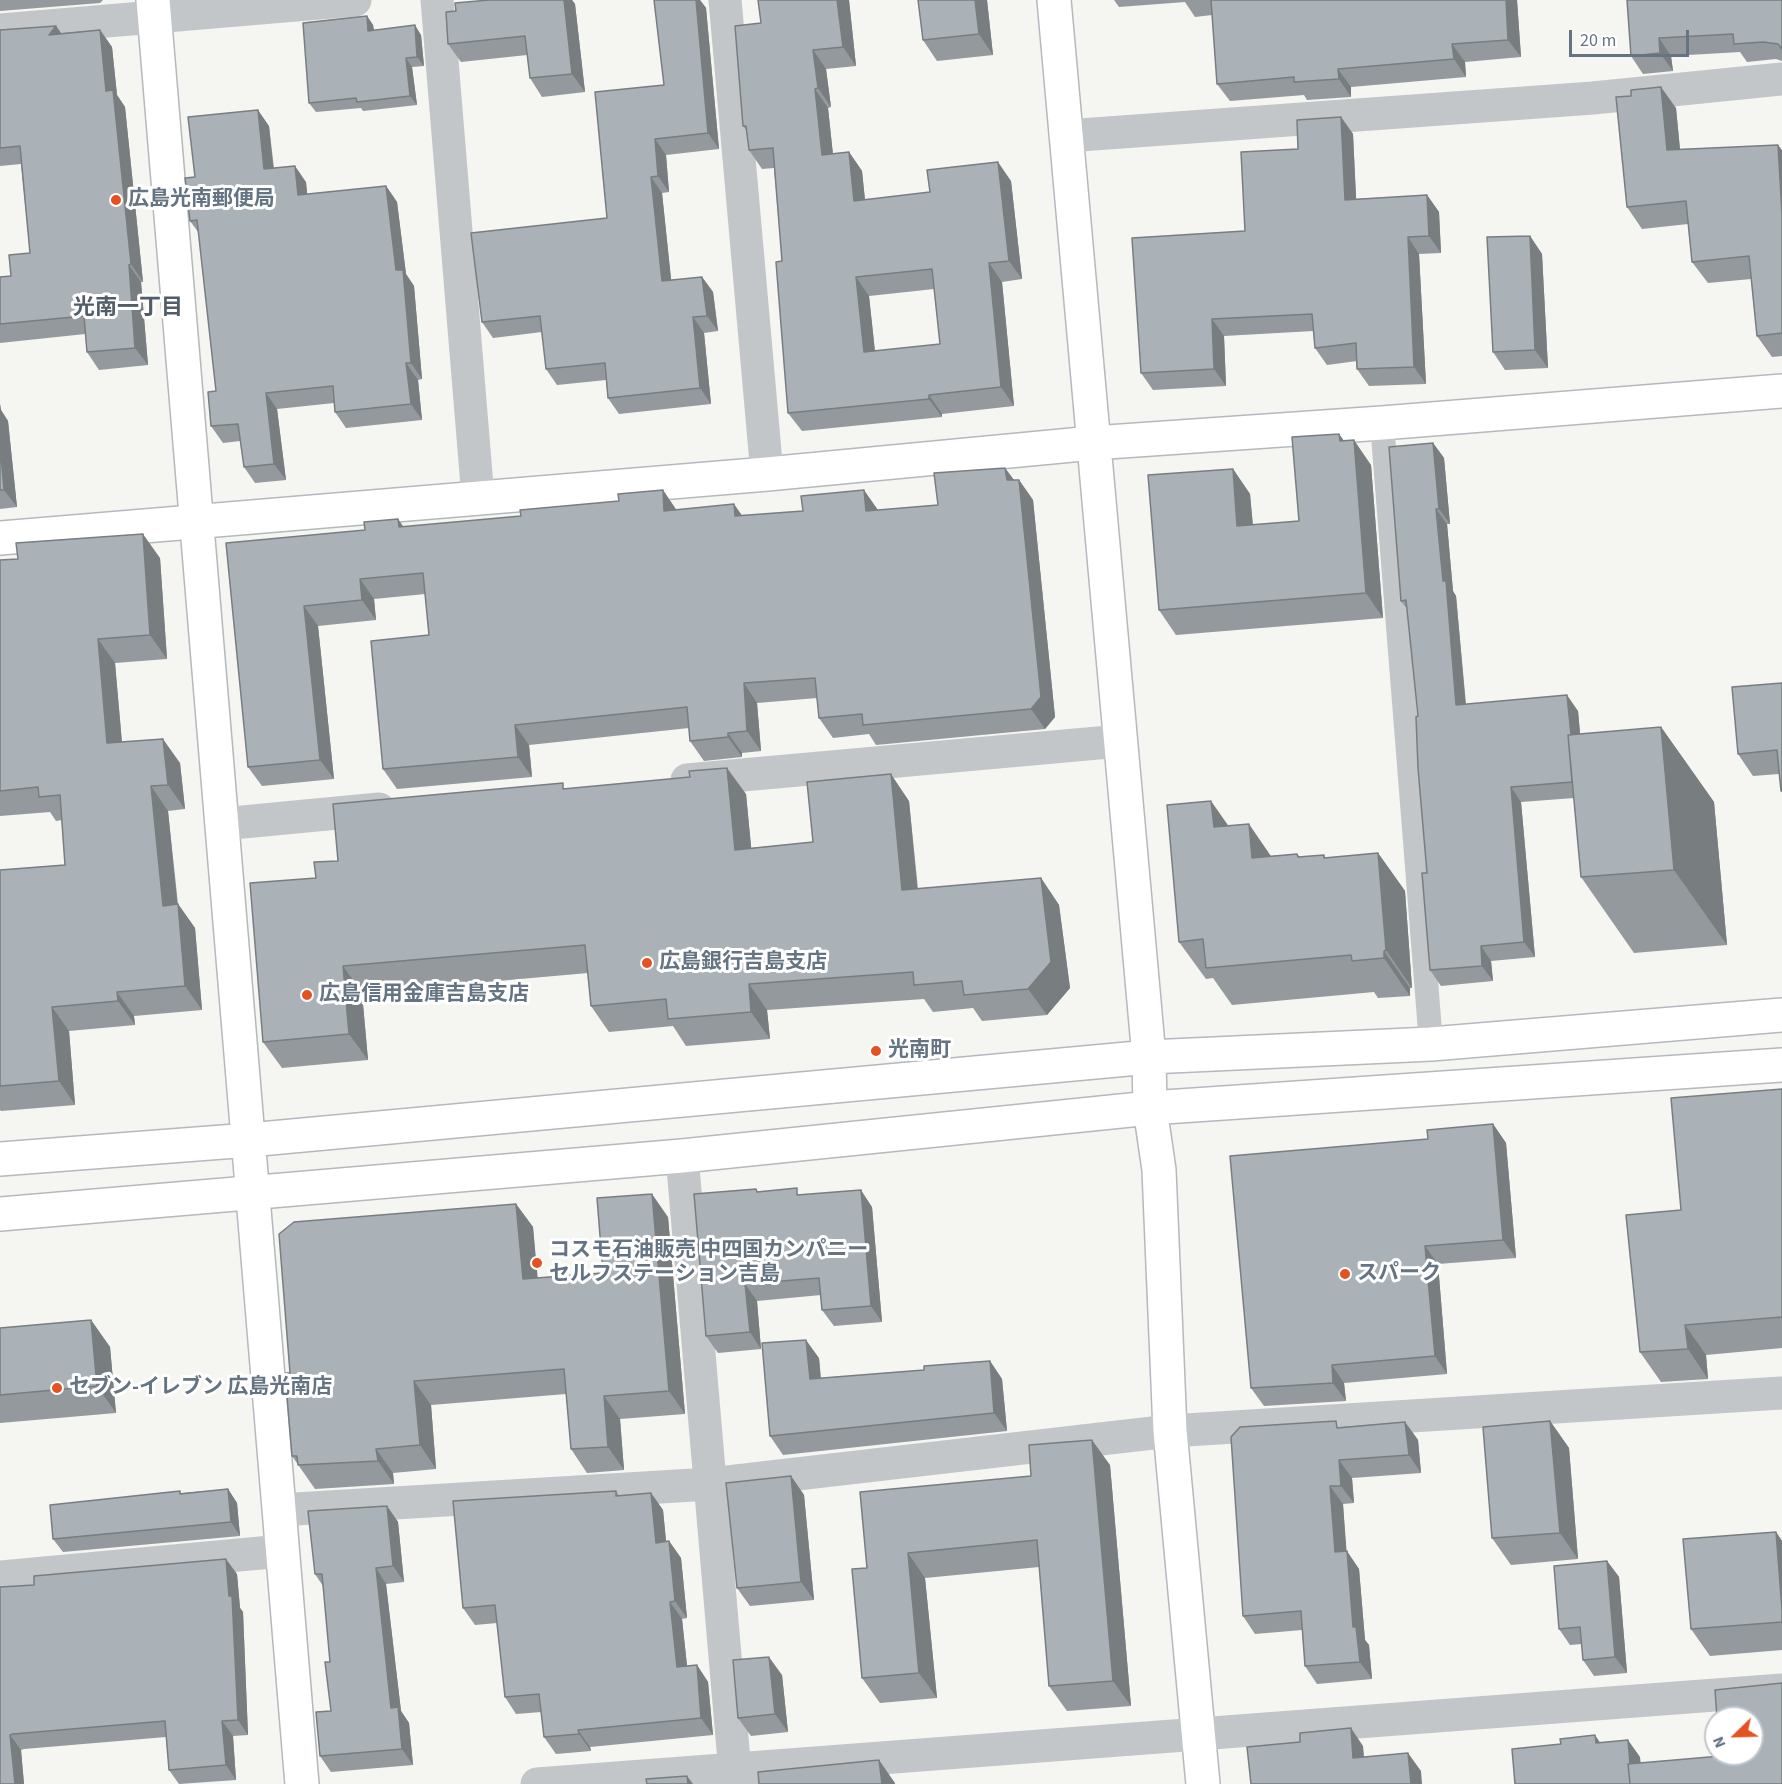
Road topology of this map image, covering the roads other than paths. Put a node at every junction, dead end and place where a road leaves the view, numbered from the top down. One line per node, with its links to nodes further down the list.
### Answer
1 (355, 0): 5 (street)
2 (437, 0): 13 (street)
3 (725, 0): 12 (street)
4 (1054, 0): 8 (street)
5 (154, 9): 6 (street); 14 (street)
6 (0, 30)
7 (1782, 79): 8 (street)
8 (1066, 136): 11 (street)
9 (1782, 391): 10 (street)
10 (1382, 423): 11 (street); 21 (lane)
11 (1093, 443): 12 (street); 16 (street)
12 (767, 474): 13 (street)
13 (478, 498): 14 (street)
14 (197, 522): 15 (street); 19 (street)
15 (0, 538)
16 (1120, 741): 17 (street); 22 (street)
17 (661, 783)
18 (412, 806): 19 (street)
19 (222, 824): 25 (street)
20 (1782, 1015): 21 (street)
21 (1431, 1044): 22 (street)
22 (1149, 1057): 24 (street); 25 (street)
23 (1782, 1065): 24 (street)
24 (1150, 1108): 26 (street); 31 (street)
25 (249, 1140): 27 (street); 28 (street)
26 (682, 1155): 28 (street); 32 (street)
27 (0, 1159)
28 (253, 1192): 29 (street); 33 (street)
29 (0, 1214)
30 (1782, 1393): 31 (street)
31 (1170, 1431): 32 (street); 37 (street)
32 (710, 1484): 33 (street); 38 (street)
33 (279, 1510): 34 (street)
34 (282, 1551): 35 (street); 39 (street)
35 (0, 1576)
36 (1782, 1690): 37 (street)
37 (1197, 1734): 38 (street); 41 (street)
38 (735, 1777): 40 (street)
39 (302, 1784)
40 (537, 1784)
41 (1203, 1784)

